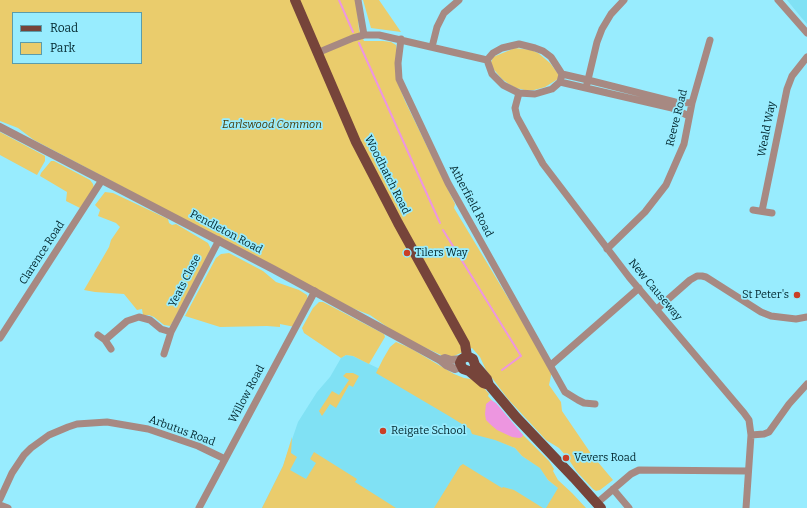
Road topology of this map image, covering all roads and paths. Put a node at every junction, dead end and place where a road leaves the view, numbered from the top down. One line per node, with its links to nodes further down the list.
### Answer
1 (295, 0): 11 (main road, Woodhatch Road)
2 (358, 0): 7 (street)
3 (459, 0): 10 (street)
4 (624, 0): 15 (street)
5 (778, 0): 6 (street)
6 (807, 33)
7 (364, 35): 8 (street); 11 (street)
8 (401, 39): 10 (street); 39 (street, Atherfield Road)
9 (710, 40): 19 (street, Reeve Road)
10 (432, 47): 13 (street)
11 (317, 53): 38 (main road, Woodhatch Road)
12 (807, 57): 24 (street, Weald Way)
13 (487, 60): 14 (street); 18 (street)
14 (562, 74): 15 (street); 16 (street)
15 (588, 80): 17 (street); 19 (street)
16 (560, 82): 17 (street); 18 (street)
17 (586, 88): 20 (street)
18 (519, 93): 27 (street, New Causeway)
19 (692, 103): 20 (street, Reeve Road)
20 (689, 116): 27 (street, Reeve Road)
21 (0, 127): 22 (street, Pendleton Road)
22 (102, 180): 26 (street, Pendleton Road); 34 (street, Clarence Road)
23 (753, 210): 24 (street)
24 (762, 211): 25 (street)
25 (772, 213)
26 (219, 240): 29 (street, Pendleton Road); 32 (street, Yeats Close)
27 (608, 249): 28 (street, New Causeway)
28 (639, 288): 30 (street, New Causeway); 39 (street)
29 (314, 291): 38 (street, Pendleton Road); 43 (street, Willow Road)
30 (657, 308): 31 (street); 42 (street, New Causeway)
31 (807, 317)
32 (171, 332): 35 (street); 37 (street, Yeats Close)
33 (98, 335): 35 (street)
34 (0, 338)
35 (106, 340): 36 (street)
36 (111, 349)
37 (164, 354)
38 (467, 364): 48 (main road)
39 (551, 365): 41 (street, Atherfield Road)
40 (807, 384): 42 (street)
41 (595, 404)
42 (751, 435): 44 (street, New Causeway)
43 (225, 459): 46 (street, Arbutus Road); 50 (street, Willow Road)
44 (748, 471): 45 (street); 52 (street, New Causeway)
45 (613, 489): 48 (street); 51 (street)
46 (0, 499)
47 (0, 504): 49 (street)
48 (599, 505)
49 (8, 508)
50 (199, 508)
51 (629, 508)
52 (746, 508)

